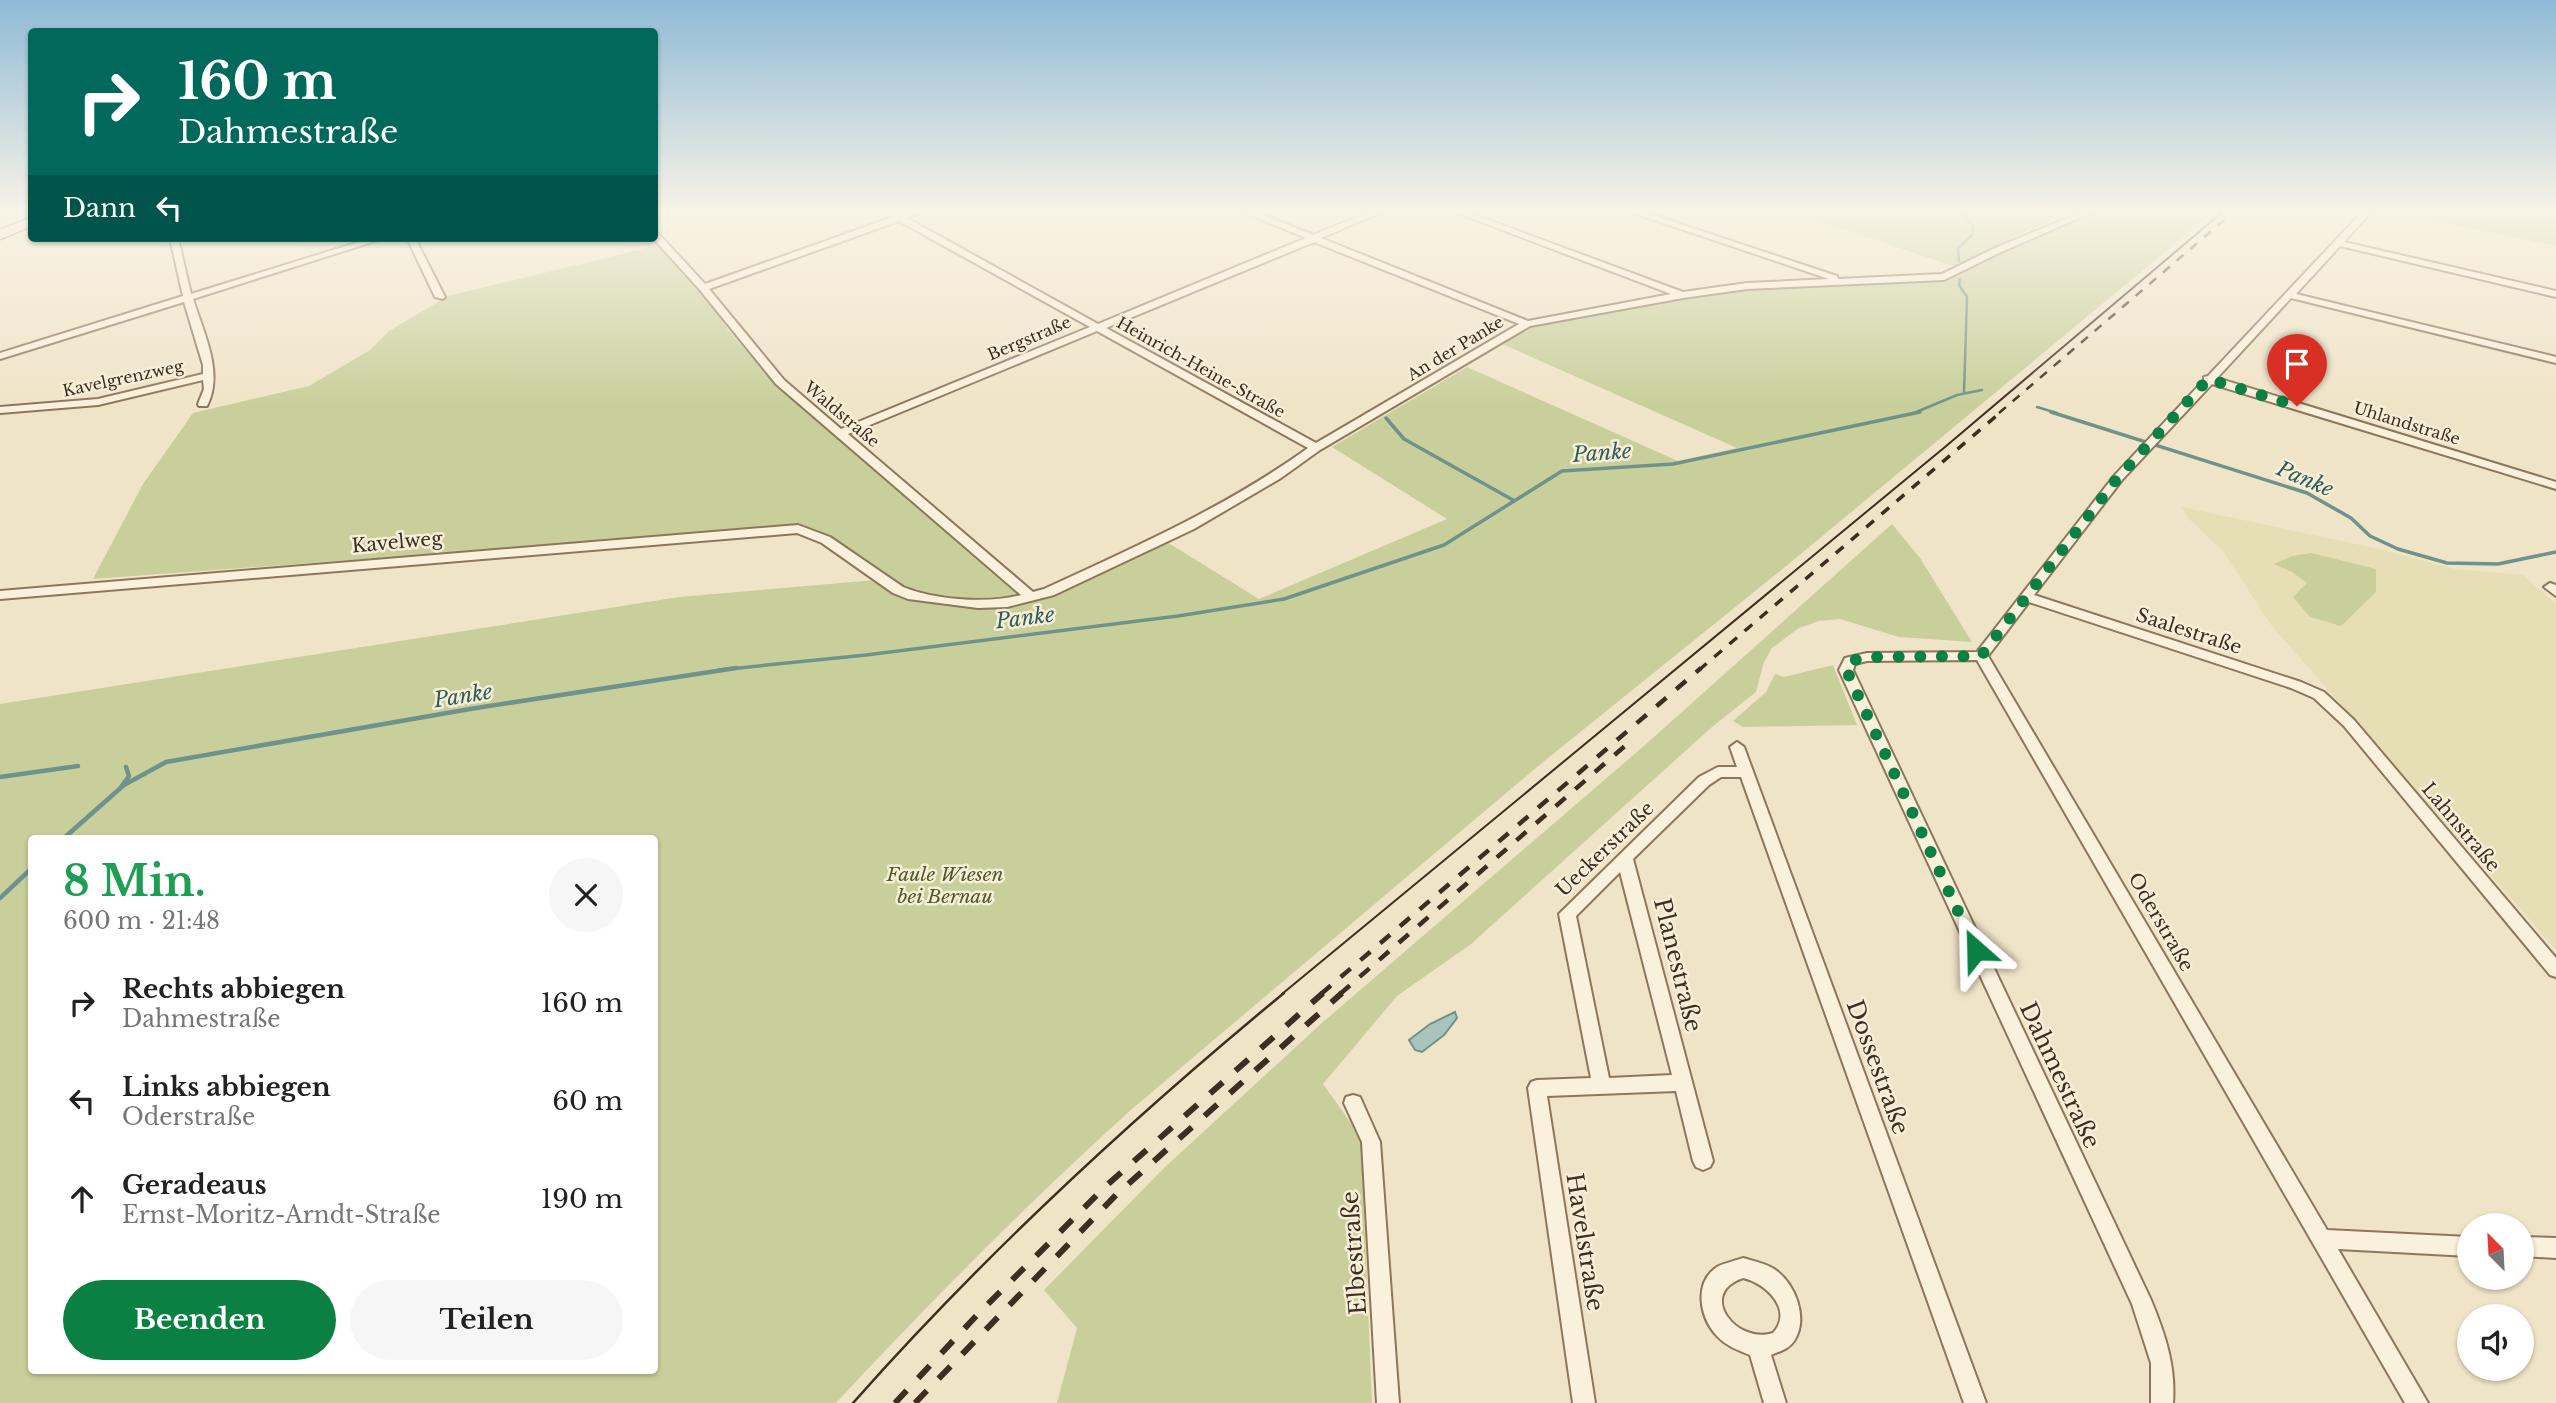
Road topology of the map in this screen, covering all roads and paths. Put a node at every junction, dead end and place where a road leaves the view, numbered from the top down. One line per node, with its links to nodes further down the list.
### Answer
1 (183, 274): 20 (street)
2 (264, 274): 20 (street)
3 (429, 274): 19 (street)
4 (691, 274): 15 (street, Waldstraße)
5 (741, 274): 15 (street)
6 (1002, 274): 22 (street, Heinrich-Heine-Straße)
7 (1224, 274): 22 (street, Bergstraße)
8 (1404, 274): 21 (street)
9 (1628, 274): 17 (street)
10 (1819, 274): 14 (street)
11 (1949, 274): 14 (street, An der Panke)
12 (2308, 274): 18 (street)
13 (2473, 274): 16 (street)
14 (1838, 281): 17 (street, An der Panke)
15 (703, 288): 29 (street, Waldstraße)
16 (2556, 294)
17 (1683, 295): 21 (street, An der Panke)
18 (2289, 295): 24 (street); 26 (street)
19 (440, 297)
20 (188, 298): 23 (street); 25 (street)
21 (1527, 324): 30 (street, An der Panke)
22 (1096, 327): 29 (street, Bergstraße); 30 (street, Heinrich-Heine-Straße)
23 (0, 356)
24 (2556, 360)
25 (209, 375): 27 (street); 28 (street, Kavelgrenzweg)
26 (2208, 379): 31 (street, Uhlandstraße); 35 (street)
27 (203, 404)
28 (0, 410)
29 (841, 433): 34 (street, Waldstraße)
30 (1316, 448): 34 (street, An der Panke)
31 (2556, 486)
32 (798, 529): 33 (street, Kavelweg); 34 (street, An der Panke)
33 (0, 595)
34 (1031, 597)
35 (2026, 597): 36 (street); 37 (street, Saalestraße)
36 (1981, 656): 46 (street, Oderstraße); 55 (street, Dahmestraße)
37 (2336, 709): 41 (street, Lahnstraße)
38 (1737, 747): 39 (street, Dossestraße)
39 (1745, 772): 40 (street, Ueckerstraße); 54 (street, Dossestraße)
40 (1625, 859): 42 (street, Planestraße); 43 (street, Ueckerstraße)
41 (2556, 970)
42 (1683, 1083): 43 (street); 45 (street, Planestraße)
43 (1602, 1086): 52 (street, Havelstraße)
44 (1353, 1103): 51 (street, Elbestraße)
45 (1703, 1161)
46 (2322, 1239): 47 (street); 56 (street, Oderstraße)
47 (2457, 1245)
48 (2534, 1247): 49 (street)
49 (2556, 1248)
50 (1758, 1346): 53 (street)
51 (1388, 1403)
52 (1584, 1403)
53 (1775, 1403)
54 (1975, 1403)
55 (2162, 1403)
56 (2417, 1403)

